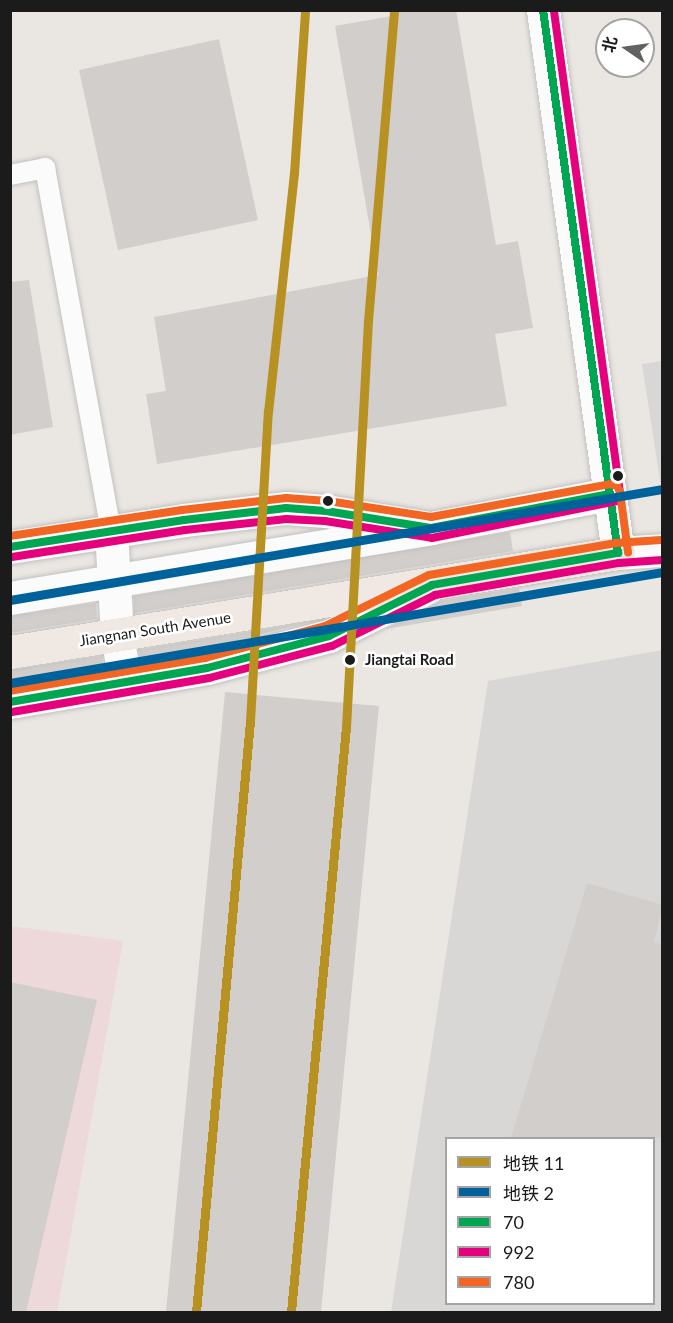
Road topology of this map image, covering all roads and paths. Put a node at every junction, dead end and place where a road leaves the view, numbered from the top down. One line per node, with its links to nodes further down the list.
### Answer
1 (543, 10): 3 (street)
2 (10, 175): 5 (lane)
3 (610, 494): 4 (street); 8 (street)
4 (431, 528): 5 (street); 9 (street)
5 (111, 531): 6 (street); 9 (street)
6 (10, 547)
7 (663, 550): 8 (street)
8 (618, 553): 10 (main road, Jiangnan South Avenue)
9 (113, 583): 11 (street); 12 (street)
10 (432, 585): 12 (main road, Jiangnan South Avenue); 14 (street)
11 (10, 598)
12 (117, 635): 13 (main road, Jiangnan South Avenue); 14 (street)
13 (10, 652)
14 (124, 682): 15 (street)
15 (10, 702)

